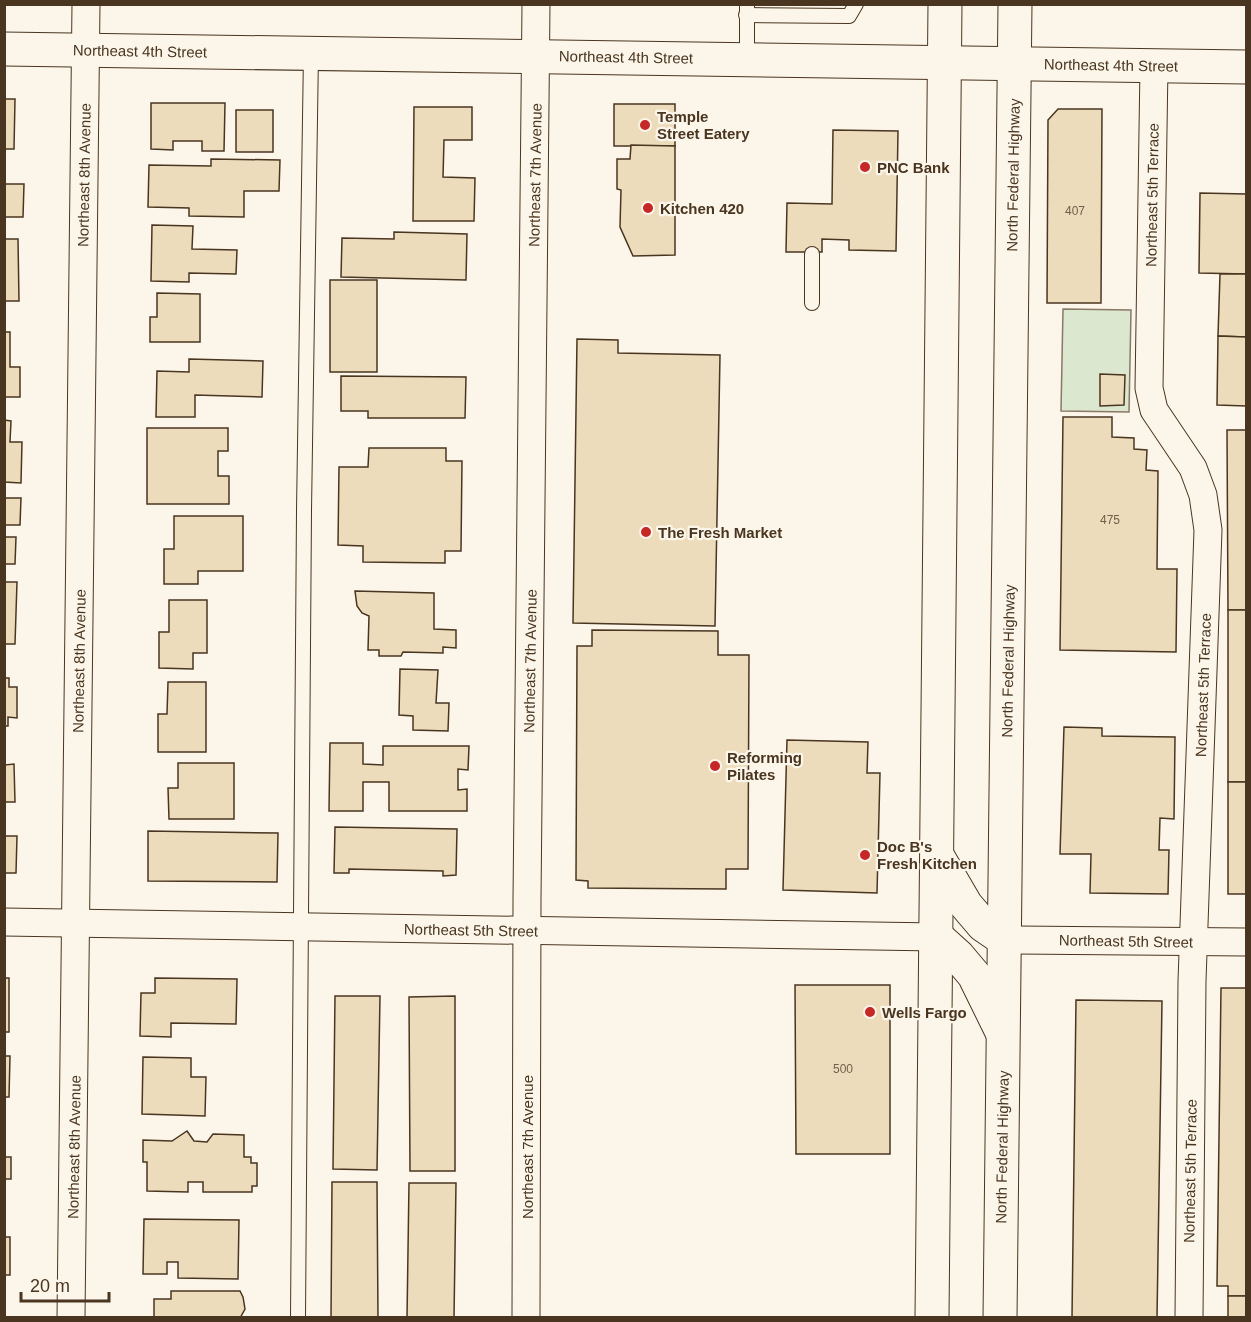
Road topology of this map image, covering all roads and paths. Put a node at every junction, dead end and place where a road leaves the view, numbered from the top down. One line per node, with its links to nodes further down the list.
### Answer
1 (86, 4): 8 (street, Northeast 8th Avenue)
2 (536, 4): 10 (street, Northeast 7th Avenue)
3 (856, 4): 6 (lane)
4 (945, 4): 12 (main road)
5 (1015, 4): 13 (main road, North Federal Highway)
6 (747, 10): 11 (lane)
7 (4, 49): 8 (main road, Northeast 4th Street)
8 (85, 50): 9 (main road, Northeast 4th Street); 20 (street, Northeast 8th Avenue)
9 (311, 53): 10 (main road, Northeast 4th Street); 21 (lane)
10 (536, 56): 11 (main road, Northeast 4th Street); 22 (street, Northeast 7th Avenue)
11 (747, 58): 12 (main road, Northeast 4th Street)
12 (945, 62): 13 (main road, Northeast 4th Street); 18 (main road)
13 (1015, 64): 14 (main road, Northeast 4th Street); 24 (main road, North Federal Highway)
14 (1154, 66): 15 (main road, Northeast 4th Street); 25 (street, Northeast 5th Terrace)
15 (1246, 67)
16 (813, 254): 17 (lane)
17 (812, 303)
18 (937, 855): 23 (main road); 24 (main road)
19 (4, 922): 20 (street, Northeast 5th Street)
20 (77, 922): 21 (street, Northeast 5th Street); 28 (street, Northeast 8th Avenue)
21 (302, 927): 22 (street, Northeast 5th Street); 29 (lane)
22 (527, 932): 23 (street, Northeast 5th Street); 30 (street, Northeast 7th Avenue)
23 (937, 937): 27 (main road); 31 (main road)
24 (1005, 940): 25 (street, Northeast 5th Street); 27 (main road, North Federal Highway)
25 (1194, 942): 26 (street, Northeast 5th Street); 33 (street, Northeast 5th Terrace)
26 (1246, 942)
27 (1004, 1037): 32 (main road, North Federal Highway)
28 (71, 1317)
29 (298, 1317)
30 (526, 1317)
31 (932, 1317)
32 (999, 1317)
33 (1189, 1317)

